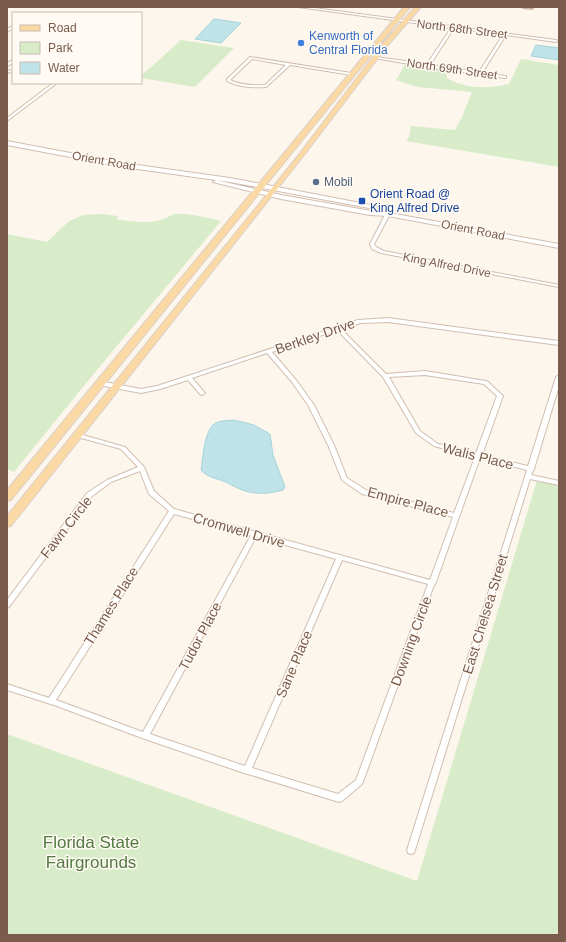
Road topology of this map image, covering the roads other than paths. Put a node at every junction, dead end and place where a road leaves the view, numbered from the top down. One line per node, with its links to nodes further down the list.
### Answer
1 (300, 7): 4 (street, North 68th Street)
2 (407, 7): 4 (main road)
3 (418, 7): 5 (main road)
4 (395, 20): 5 (street, North 68th Street); 10 (main road)
5 (405, 21): 6 (street, North 68th Street); 9 (main road)
6 (453, 28): 7 (street, North 68th Street); 12 (street)
7 (505, 35): 8 (street, North 68th Street); 14 (street)
8 (556, 41)
9 (375, 59): 10 (main road); 12 (street, North 69th Street); 13 (main road)
10 (361, 62): 13 (main road); 15 (main road)
11 (289, 64): 11 (street); 15 (street)
12 (428, 66): 14 (street, North 69th Street)
13 (368, 68): 21 (main road)
14 (480, 73): 16 (street, North 69th Street)
15 (351, 74): 20 (main road)
16 (505, 77)
17 (54, 84): 18 (street)
18 (7, 120)
19 (7, 143): 20 (street, Orient Road)
20 (258, 189): 21 (street, Orient Road); 31 (main road)
21 (272, 192): 22 (street, Orient Road); 32 (main road)
22 (388, 214): 23 (street, Orient Road); 24 (street, King Alfred Drive)
23 (559, 246)
24 (559, 286)
25 (337, 328): 26 (street, Berkley Drive); 27 (street, Berkley Drive); 28 (street, Walis Place)
26 (559, 343)
27 (269, 352): 30 (street, Berkley Drive); 44 (street, Empire Place)
28 (386, 376): 35 (street, Walis Place); 35 (street, Downing Circle)
29 (559, 377): 37 (street, East Chelsea Street)
30 (189, 378): 32 (street, Berkley Drive); 33 (street)
31 (99, 383): 32 (street, Berkley Drive); 41 (main road)
32 (114, 387): 34 (main road)
33 (202, 393)
34 (76, 435): 36 (street, Cromwell Drive); 40 (main road)
35 (478, 456): 37 (street, Walis Place); 44 (street, Downing Circle)
36 (142, 468): 43 (street, Cromwell Drive); 49 (street, Fawn Circle)
37 (531, 468): 38 (street, East Chelsea Street)
38 (528, 476): 39 (street); 54 (street, East Chelsea Street)
39 (559, 483)
40 (30, 493): 42 (main road); 45 (main road)
41 (7, 497)
42 (7, 501)
43 (172, 511): 46 (street, Cromwell Drive); 51 (street, Thames Place)
44 (455, 515): 48 (street, Downing Circle)
45 (7, 522)
46 (254, 535): 47 (street, Cromwell Drive); 52 (street, Tudor Place)
47 (340, 558): 48 (street, Cromwell Drive); 53 (street, Sane Place)
48 (433, 583): 53 (street, Downing Circle)
49 (7, 605)
50 (7, 686): 51 (street)
51 (51, 701): 52 (street)
52 (145, 736): 53 (street, Downing Circle)
53 (247, 771)
54 (411, 850)

